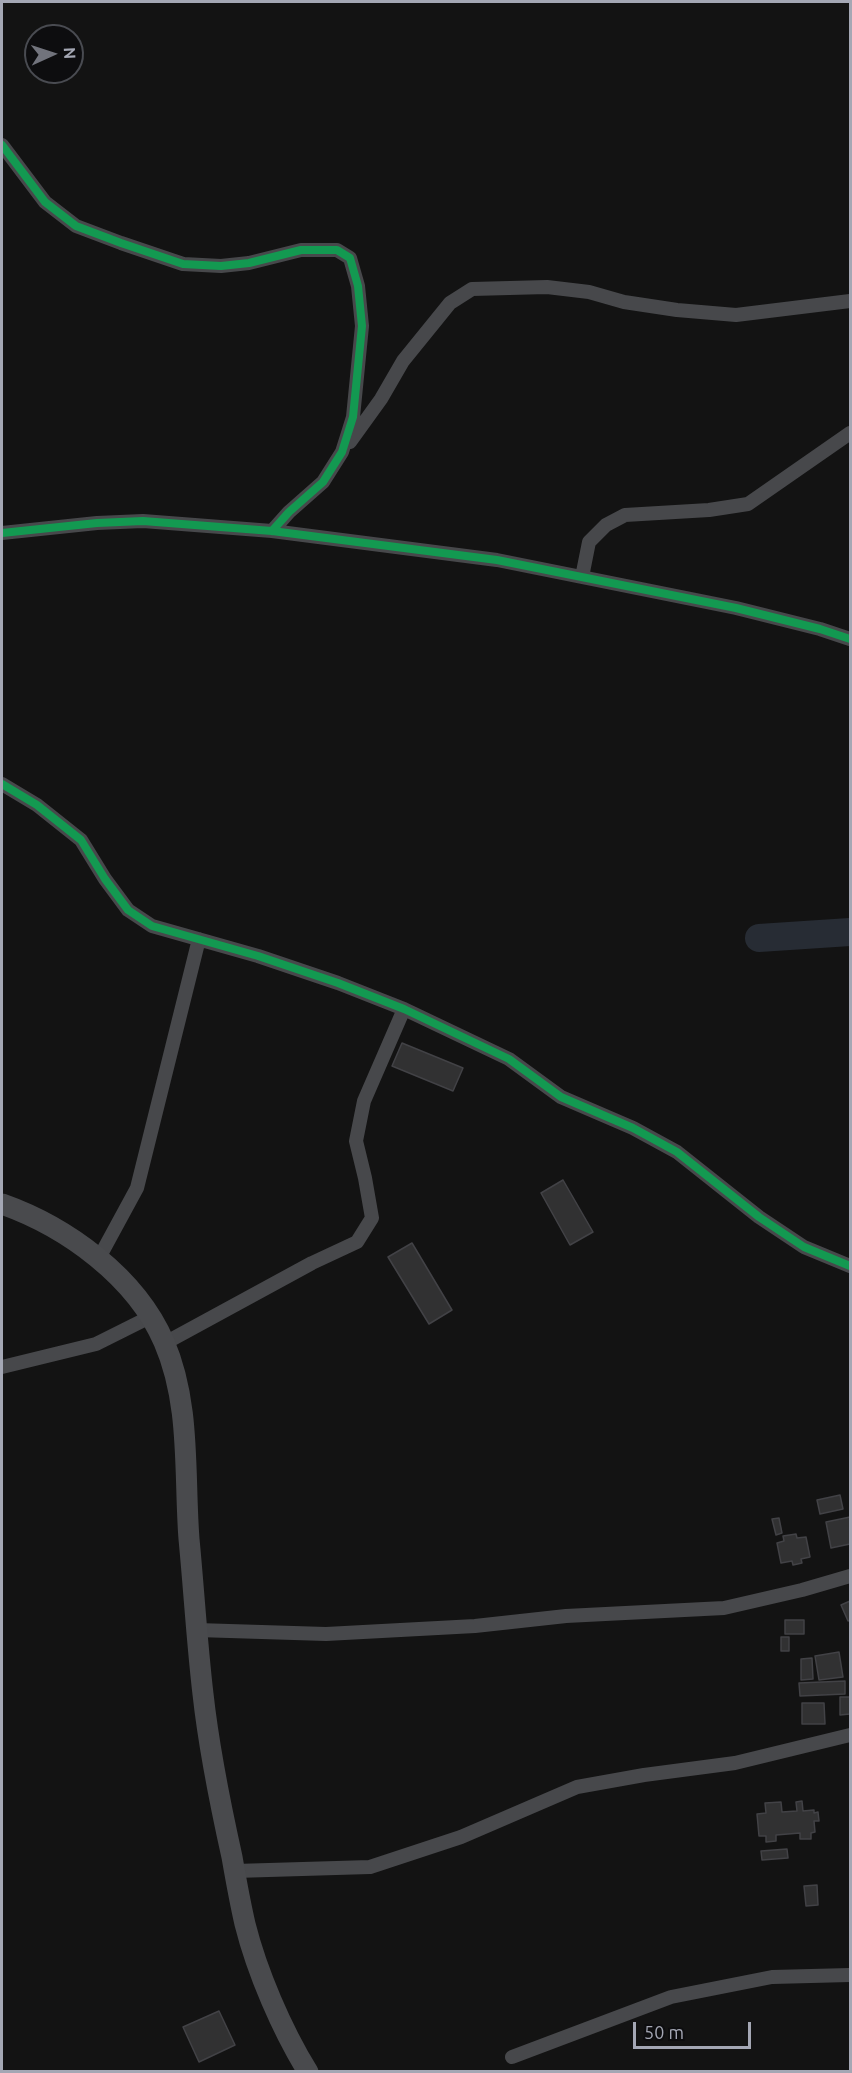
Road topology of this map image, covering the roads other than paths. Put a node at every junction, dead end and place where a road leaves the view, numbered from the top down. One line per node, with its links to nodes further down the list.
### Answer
1 (2, 145): 4 (street)
2 (850, 301): 4 (street)
3 (850, 433): 7 (street)
4 (342, 452): 5 (street)
5 (272, 531): 6 (street); 7 (street)
6 (2, 534)
7 (582, 577): 8 (street)
8 (850, 639)
9 (2, 784): 10 (street)
10 (199, 939): 11 (street); 13 (street)
11 (404, 1009): 14 (street); 16 (street)
12 (2, 1204): 13 (main road)
13 (99, 1258): 15 (main road)
14 (850, 1266)
15 (150, 1317): 16 (main road); 17 (street)
16 (165, 1343): 19 (main road)
17 (2, 1367)
18 (850, 1576): 19 (street)
19 (197, 1630): 21 (main road)
20 (850, 1735): 21 (street)
21 (235, 1871): 24 (main road)
22 (850, 1975): 23 (street)
23 (512, 2057)
24 (308, 2072)

